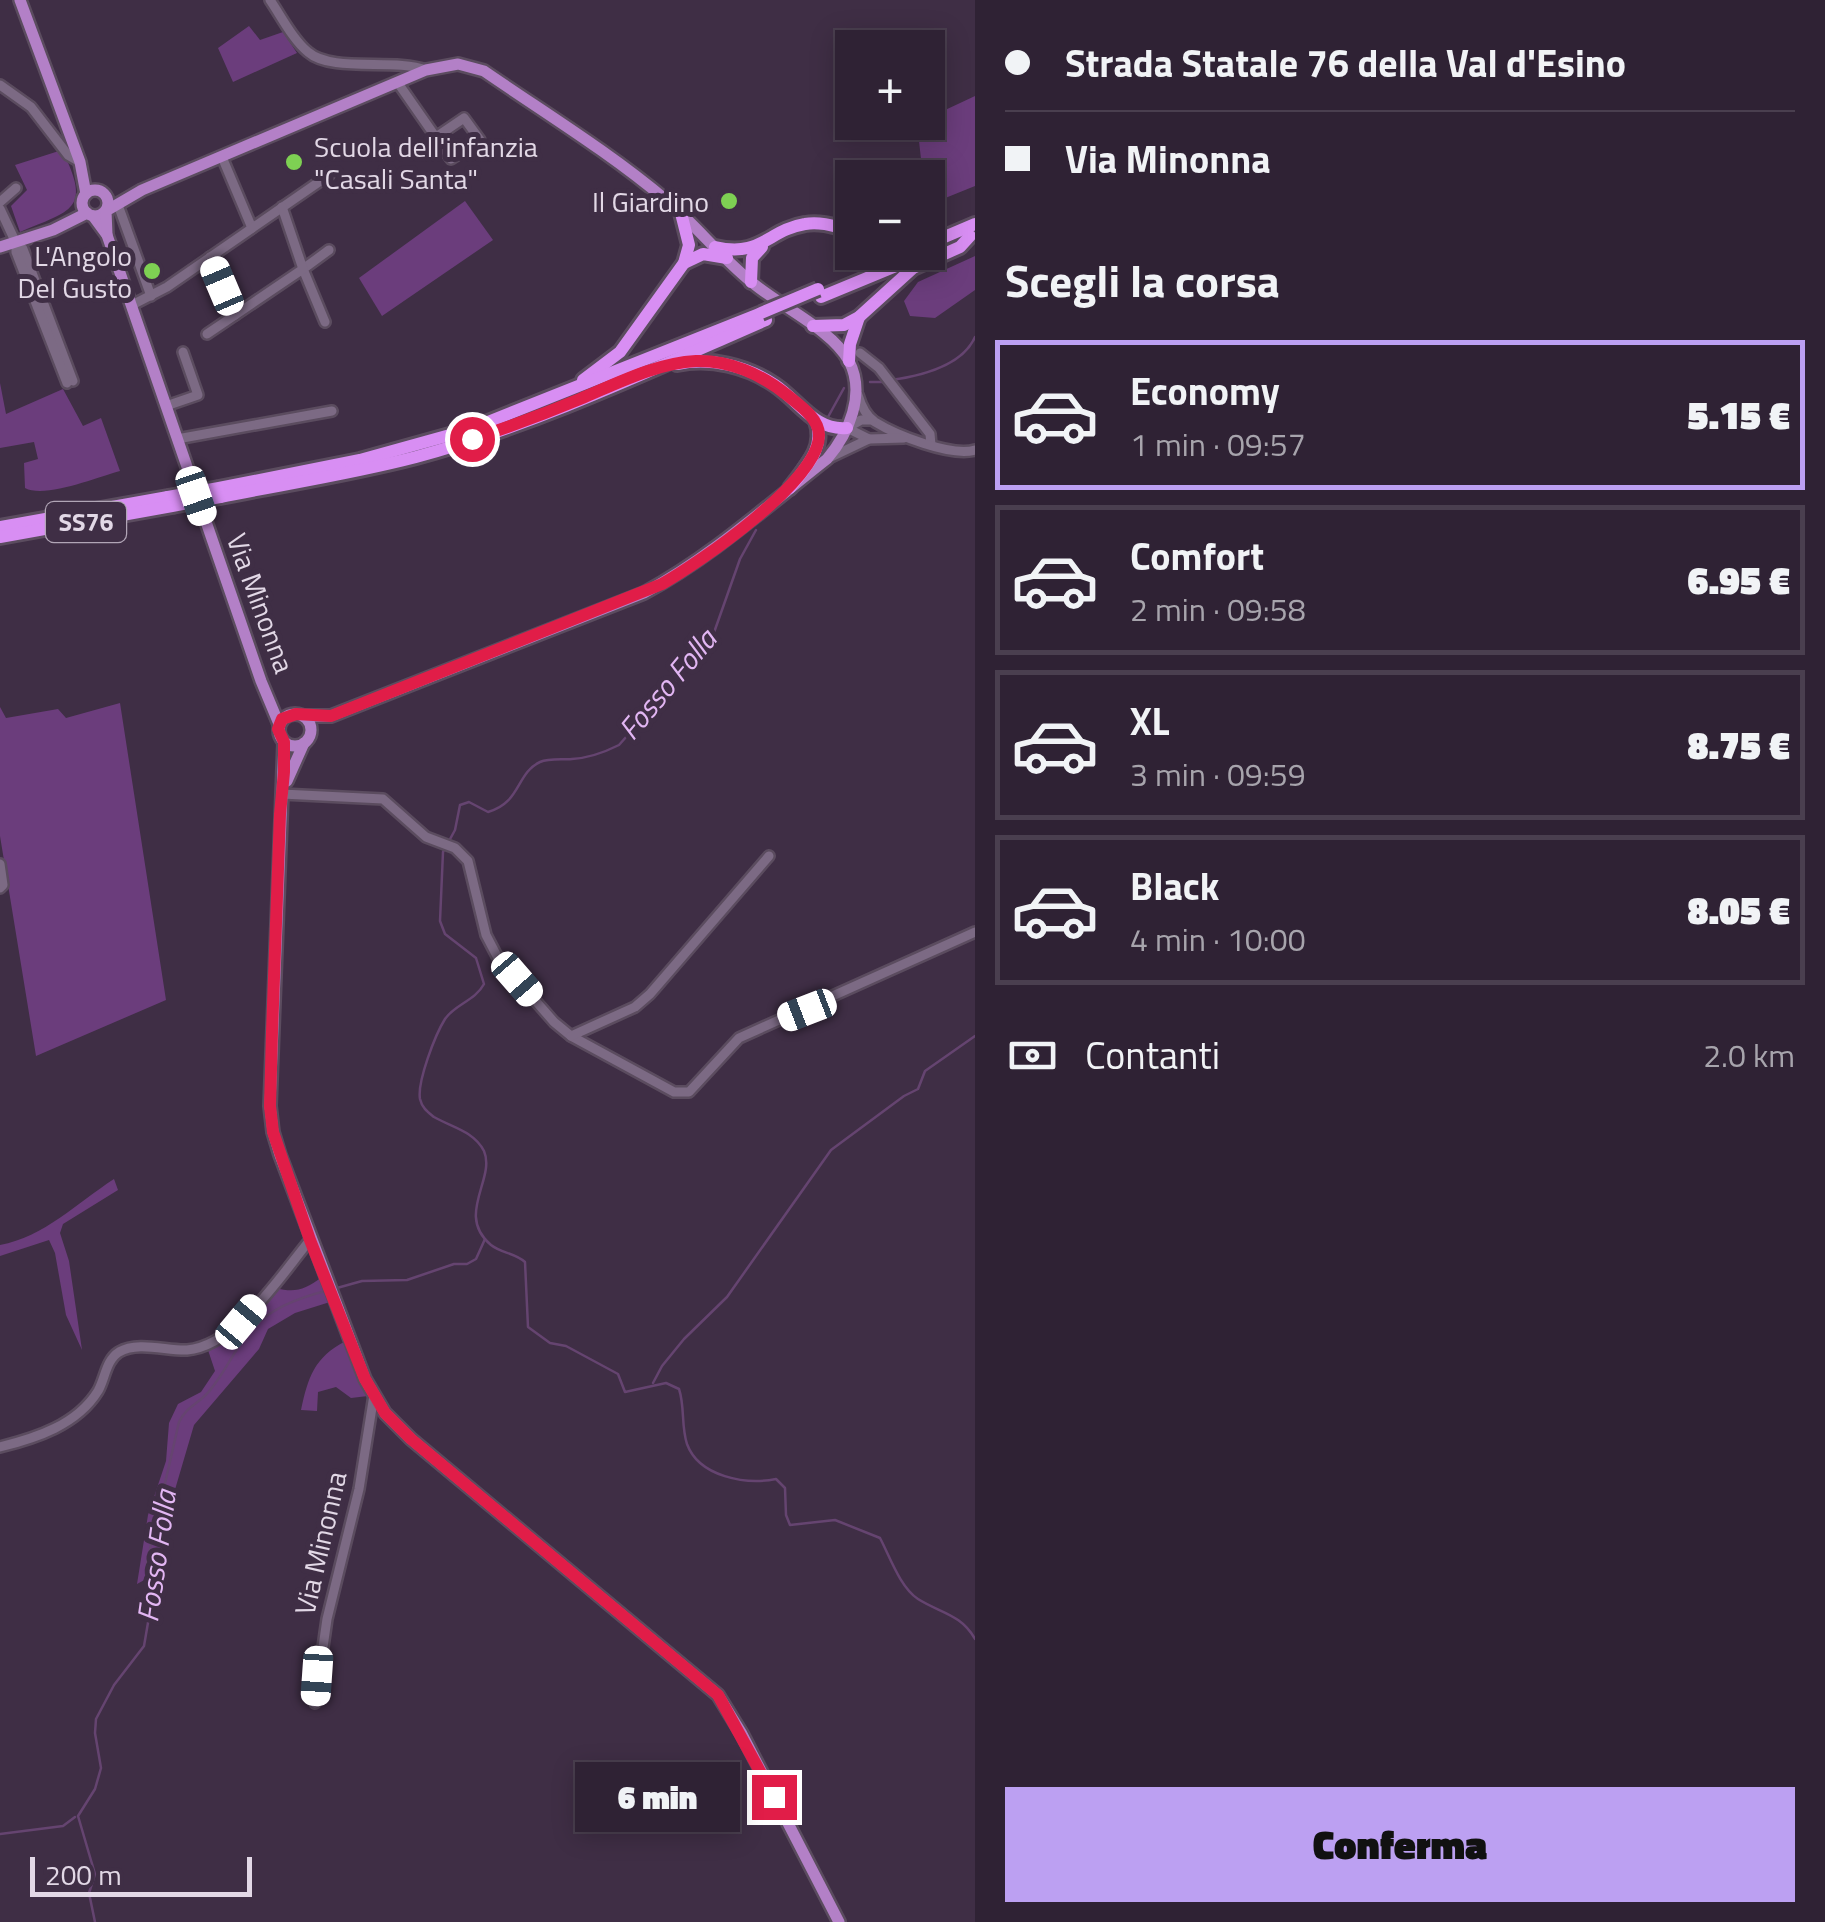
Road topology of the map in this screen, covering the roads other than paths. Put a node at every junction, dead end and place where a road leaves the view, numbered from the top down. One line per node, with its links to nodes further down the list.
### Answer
1 (20, 0): 8 (main road, Via Minonna)
2 (270, 0): 3 (street)
3 (426, 70): 4 (main road); 15 (main road)
4 (398, 82): 6 (street); 7 (main road)
5 (0, 84): 8 (street)
6 (436, 137): 6 (street)
7 (222, 157): 11 (main road); 16 (street)
8 (80, 162): 12 (main road, Via Minonna)
9 (329, 174): 14 (street)
10 (16, 188): 13 (street)
11 (142, 190): 12 (main road); 12 (main road)
12 (97, 203): 22 (main road); 33 (street); 34 (main road, Via Minonna)
13 (0, 206): 22 (street)
14 (282, 207): 16 (street); 29 (street)
15 (681, 213): 23 (main road); 28 (highway)
16 (252, 228): 26 (street)
17 (835, 228): 21 (highway)
18 (972, 230): 19 (highway); 20 (highway); 32 (highway, SS76); 37 (highway)
19 (945, 234)
20 (945, 239)
21 (768, 242): 23 (highway); 31 (highway)
22 (16, 243): 24 (main road); 44 (street)
23 (715, 246): 27 (main road)
24 (0, 247)
25 (329, 250): 29 (street)
26 (210, 257): 33 (street); 35 (street)
27 (727, 258): 28 (highway); 31 (main road)
28 (684, 263): 51 (highway)
29 (303, 270): 35 (street); 38 (street)
30 (868, 270): 32 (highway, SS76)
31 (752, 282): 39 (main road)
32 (820, 293): 36 (highway, SS76)
33 (151, 296): 34 (street)
34 (132, 305): 46 (main road, Via Minonna)
35 (235, 314): 40 (street)
36 (764, 317): 43 (highway, SS76); 51 (highway, SS76)
37 (859, 317): 39 (highway); 42 (highway)
38 (325, 322)
39 (814, 326): 42 (main road)
40 (207, 334)
41 (183, 352): 46 (street)
42 (854, 357): 45 (main road); 55 (street)
43 (650, 370): 49 (highway); 59 (highway, SS76)
44 (70, 382)
45 (855, 388): 48 (street); 50 (main road)
46 (166, 406): 53 (main road, Via Minonna)
47 (332, 411): 53 (street)
48 (872, 420): 50 (street); 52 (street)
49 (816, 422): 50 (highway); 58 (highway)
50 (847, 428): 54 (street); 57 (main road)
51 (468, 430): 59 (highway, SS76)
52 (910, 438): 54 (street); 55 (street)
53 (177, 439): 63 (main road, Via Minonna)
54 (869, 439): 57 (street)
55 (931, 444): 56 (street)
56 (975, 450)
57 (827, 459): 58 (main road)
58 (790, 488): 65 (main road)
59 (220, 492): 60 (highway, SS76, bridge)
60 (170, 502): 61 (highway, SS76); 62 (highway, SS76)
61 (0, 527)
62 (0, 537)
63 (272, 702): 64 (main road, Via Minonna); 66 (main road, Via Minonna)
64 (298, 715): 65 (main road); 66 (main road); 67 (main road)
65 (331, 716): 67 (main road)
66 (280, 724): 68 (main road)
67 (307, 740): 68 (main road); 69 (main road)
68 (284, 742): 70 (main road)
69 (290, 772): 70 (main road); 71 (street)
70 (282, 794): 71 (street); 77 (main road)
71 (303, 794): 76 (street)
72 (769, 856): 76 (street)
73 (0, 864): 74 (street)
74 (0, 888)
75 (975, 932): 76 (street)
76 (572, 1036)
77 (310, 1240): 78 (main road); 79 (street)
78 (374, 1395): 80 (street, Via Minonna); 81 (main road)
79 (0, 1446)
80 (315, 1703)
81 (839, 1922)

